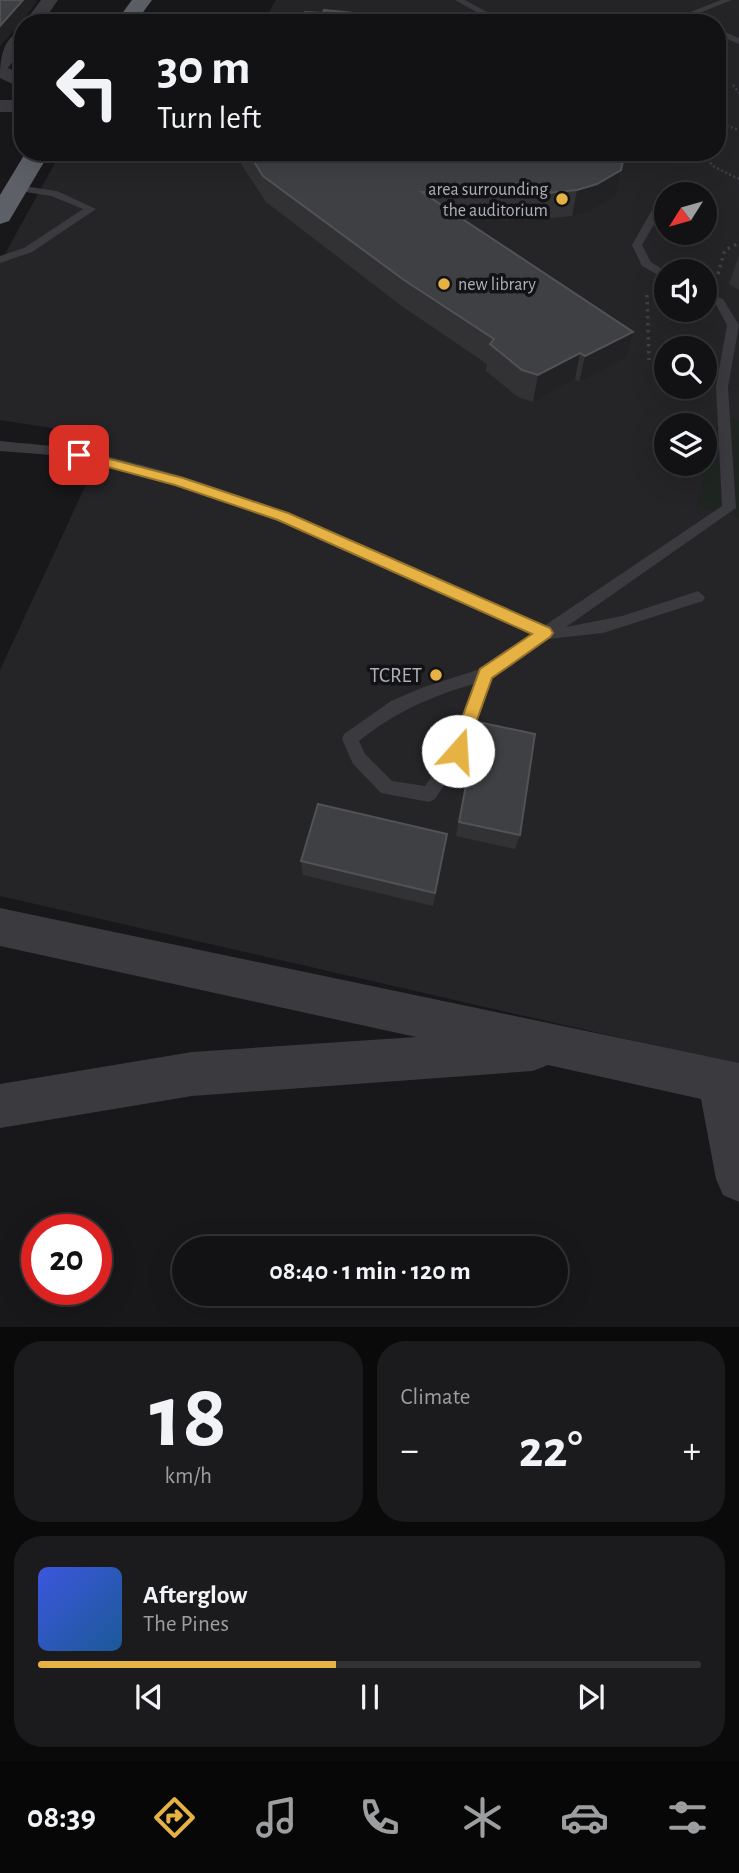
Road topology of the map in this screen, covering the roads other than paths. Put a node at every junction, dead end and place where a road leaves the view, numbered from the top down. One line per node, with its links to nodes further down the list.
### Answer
1 (459, 0): 3 (lane)
2 (727, 0): 4 (lane)
3 (486, 14)
4 (689, 14)
5 (14, 49): 6 (street)
6 (0, 68)
7 (33, 161): 8 (highway)
8 (17, 188): 10 (highway); 11 (lane)
9 (654, 215): 12 (lane)
10 (0, 216)
11 (0, 260)
12 (654, 269)
13 (717, 300): 16 (lane)
14 (0, 446): 16 (lane)
15 (698, 597): 16 (lane)
16 (545, 633): 17 (lane)
17 (485, 674): 17 (lane)
18 (0, 927): 19 (street)
19 (570, 1048): 20 (street); 21 (street)
20 (730, 1083): 22 (street)
21 (0, 1106)
22 (739, 1179)

